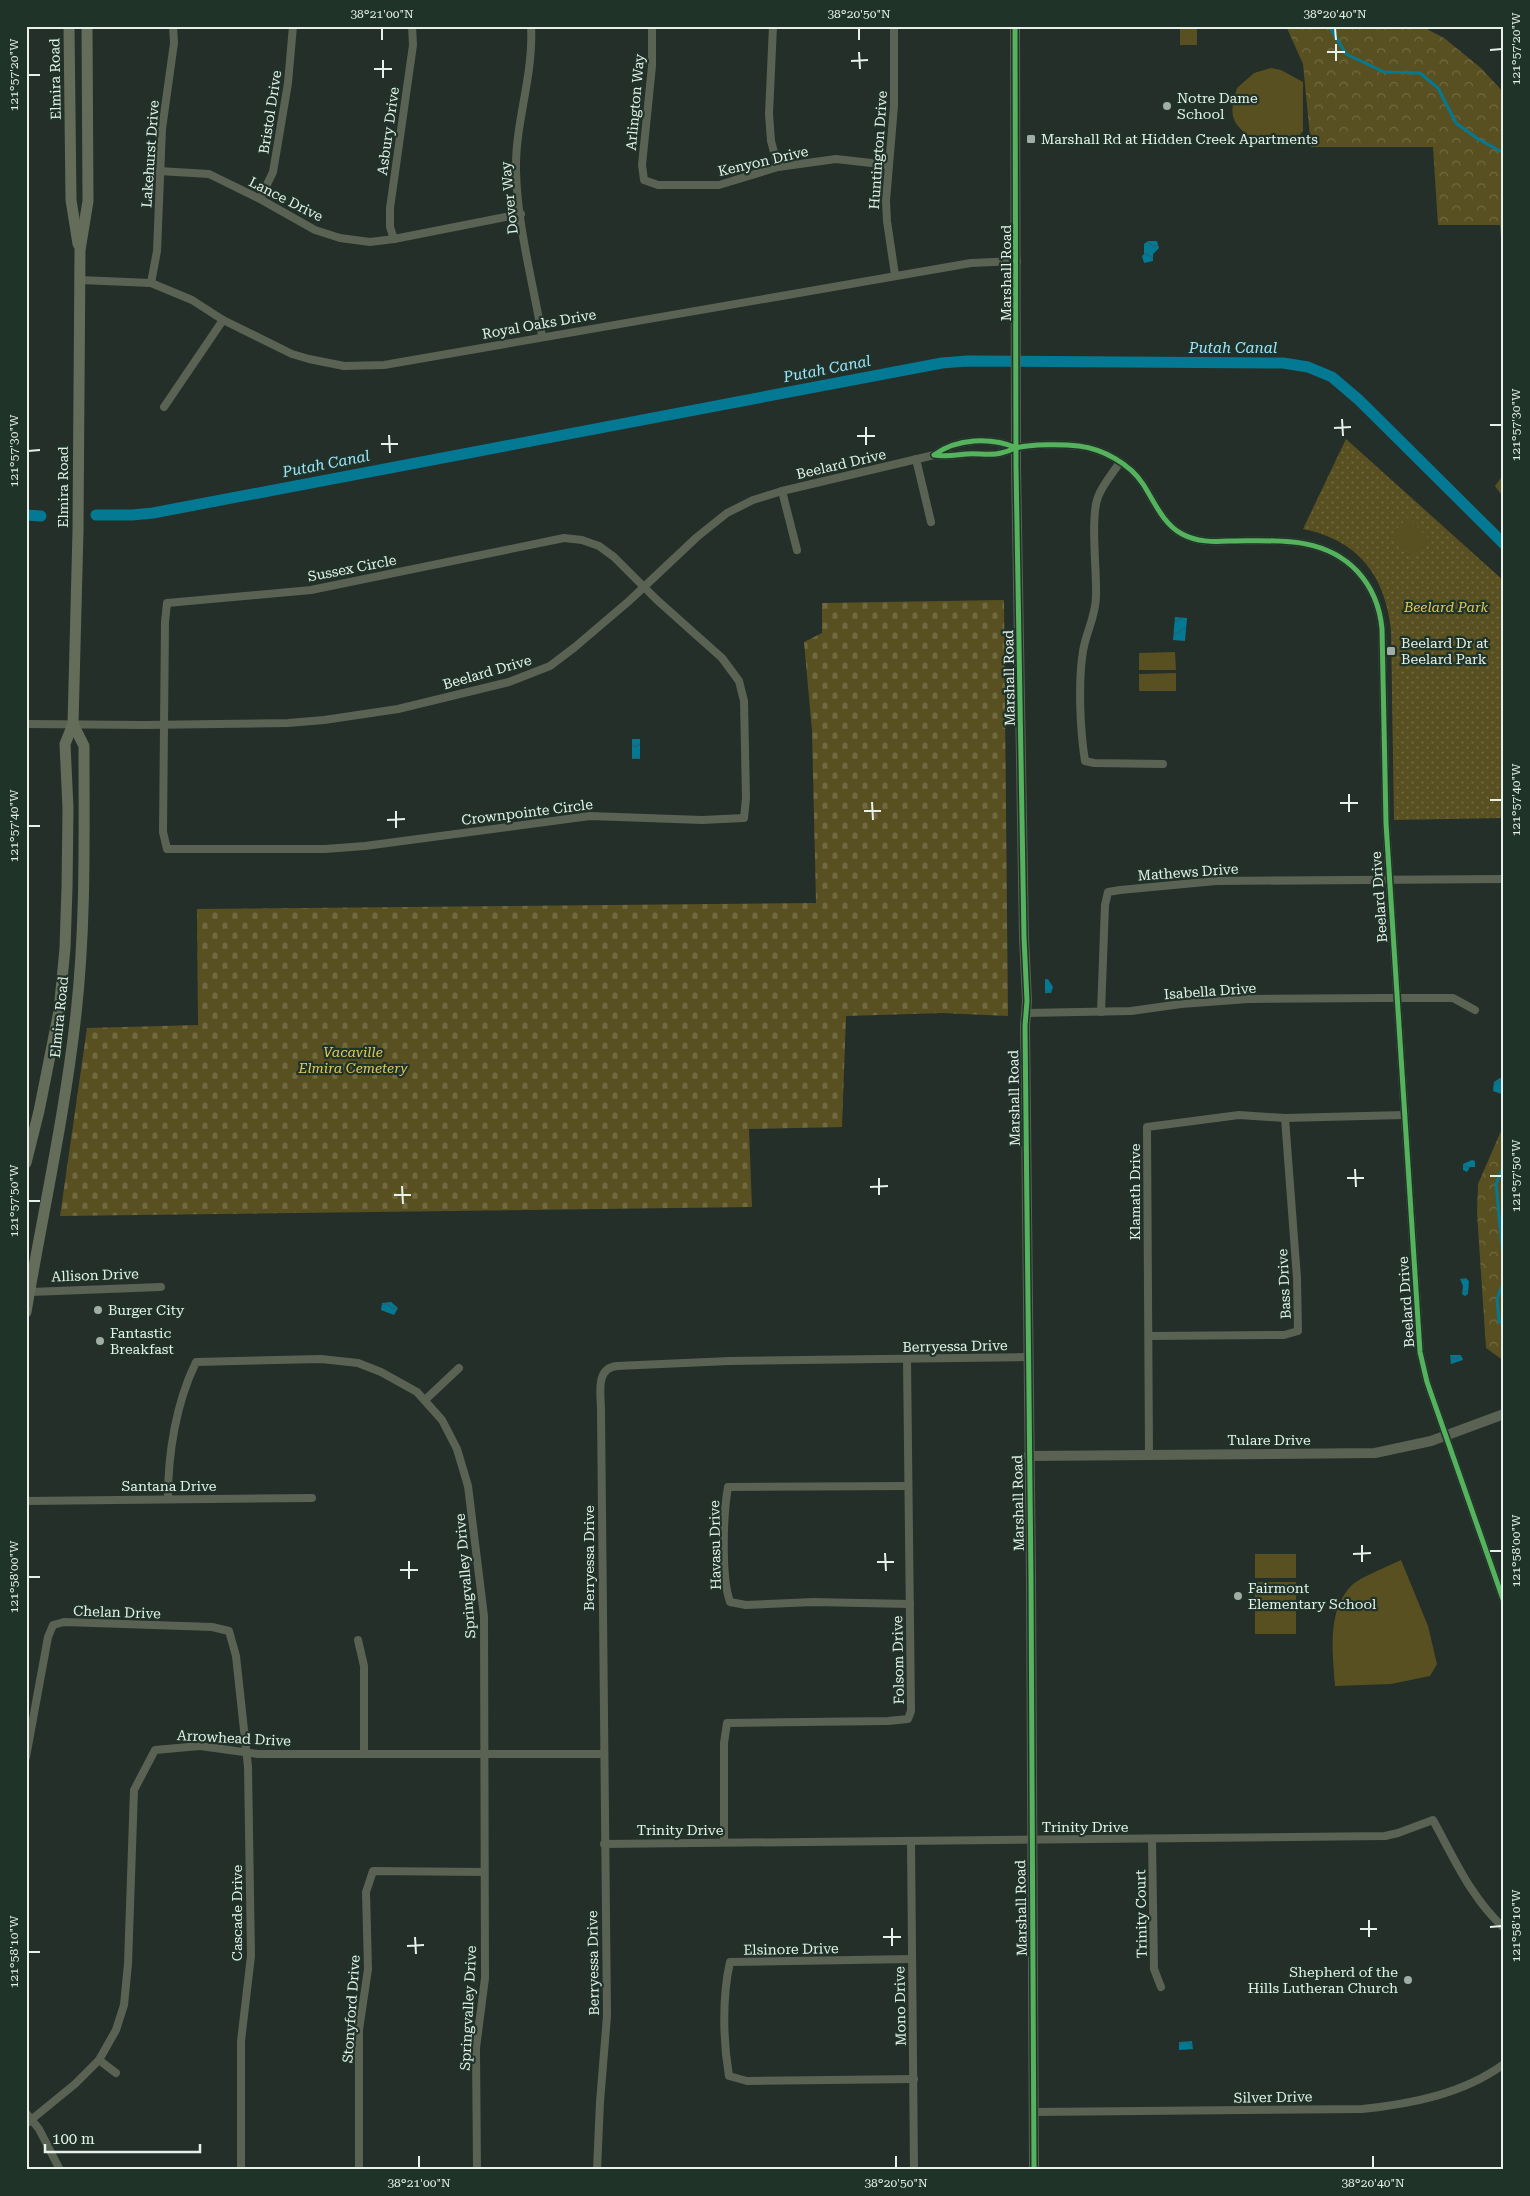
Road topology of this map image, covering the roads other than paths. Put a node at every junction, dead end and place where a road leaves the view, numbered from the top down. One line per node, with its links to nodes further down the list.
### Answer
1 (69, 26): 18 (main road, Elmira Road)
2 (86, 26): 18 (main road, Elmira Road)
3 (173, 26): 13 (street, Lakehurst Drive)
4 (293, 26): 15 (street, Bristol Drive)
5 (412, 26): 17 (street, Asbury Drive)
6 (532, 26): 16 (street, Dover Way)
7 (652, 26): 14 (street, Arlington Way)
8 (773, 26): 12 (street)
9 (894, 26): 11 (street, Huntington Drive)
10 (1015, 26): 19 (street, Marshall Road)
11 (888, 165): 12 (street, Kenyon Drive); 20 (street, Huntington Drive)
12 (778, 167): 14 (street, Kenyon Drive)
13 (159, 171): 15 (street, Lance Drive); 22 (street, Lakehurst Drive)
14 (644, 180)
15 (260, 199): 17 (street, Lance Drive)
16 (521, 214): 17 (street, Lance Drive); 24 (street, Dover Way)
17 (394, 239)
18 (80, 250): 21 (main road, Elmira Road)
19 (1017, 261): 20 (street, Royal Oaks Drive); 26 (street, Marshall Road)
20 (895, 275): 24 (street, Royal Oaks Drive)
21 (80, 280): 22 (street, Royal Oaks Drive); 35 (main road, Elmira Road)
22 (151, 283): 23 (street, Royal Oaks Drive)
23 (223, 320): 24 (street, Royal Oaks Drive); 25 (street)
24 (542, 336)
25 (164, 407)
26 (1017, 448): 27 (street, Beelard Drive); 27 (street, Beelard Drive); 29 (street, Beelard Drive); 43 (street, Marshall Road)
27 (934, 455): 28 (street, Beelard Drive)
28 (916, 459): 30 (street, Beelard Drive); 31 (street)
29 (1120, 462): 37 (street); 39 (street, Beelard Drive)
30 (782, 491): 32 (street); 33 (street, Beelard Drive)
31 (931, 522)
32 (797, 550)
33 (643, 586): 36 (street, Beelard Drive); 36 (street, Sussex Circle); 36 (street, Crownpointe Circle)
34 (26, 724): 35 (street, Beelard Drive)
35 (73, 724): 36 (street, Beelard Drive); 46 (main road, Elmira Road); 48 (main road, Elmira Road)
36 (164, 724)
37 (1163, 764)
38 (1504, 879): 39 (street)
39 (1390, 880): 40 (street, Beelard Drive); 42 (street, Mathews Drive)
40 (1397, 998): 41 (street, Isabella Drive); 42 (street, Isabella Drive); 44 (street, Beelard Drive)
41 (1475, 1010)
42 (1101, 1012): 43 (street, Isabella Drive)
43 (1026, 1013): 51 (street, Marshall Road)
44 (1404, 1115): 45 (street, Klamath Drive); 56 (street, Beelard Drive)
45 (1285, 1118): 50 (street, Klamath Drive); 50 (street, Bass Drive)
46 (26, 1163)
47 (161, 1287): 48 (street, Allison Drive)
48 (27, 1293): 49 (main road, Elmira Road)
49 (26, 1312)
50 (1149, 1336): 57 (street, Klamath Drive)
51 (1028, 1357): 52 (street, Berryessa Drive); 58 (street, Marshall Road)
52 (907, 1359): 59 (street, Folsom Drive); 70 (street, Berryessa Drive)
53 (459, 1368): 54 (street)
54 (425, 1400): 60 (street, Springvalley Drive); 69 (street, Springvalley Drive)
55 (1504, 1414): 56 (street, Tulare Drive)
56 (1445, 1436): 57 (street, Tulare Drive); 63 (street, Beelard Drive)
57 (1149, 1454): 58 (street, Tulare Drive)
58 (1028, 1456): 73 (street, Marshall Road)
59 (908, 1486): 64 (street, Folsom Drive); 64 (street, Havasu Drive)
60 (168, 1498): 61 (street, Santana Drive); 62 (street, Santana Drive)
61 (312, 1498)
62 (26, 1501)
63 (1504, 1602)
64 (910, 1604): 75 (street, Folsom Drive)
65 (358, 1640): 68 (street)
66 (236, 1656): 67 (street, Cascade Drive); 71 (street, Chelan Drive)
67 (246, 1753): 68 (street, Arrowhead Drive); 81 (street, Arrowhead Drive); 89 (street, Cascade Drive)
68 (364, 1753): 69 (street, Arrowhead Drive)
69 (484, 1754): 70 (street, Arrowhead Drive); 77 (street, Springvalley Drive)
70 (603, 1754): 76 (street, Berryessa Drive)
71 (26, 1757)
72 (1152, 1839): 73 (street, Trinity Drive); 78 (street, Trinity Drive); 80 (street, Trinity Court)
73 (1032, 1840): 74 (street, Trinity Drive); 85 (street, Marshall Road)
74 (911, 1841): 75 (street, Trinity Drive); 79 (street, Mono Drive)
75 (724, 1842): 76 (street, Trinity Drive)
76 (604, 1844): 92 (street, Berryessa Drive)
77 (484, 1872): 90 (street, Stonyford Drive); 91 (street, Springvalley Drive)
78 (1504, 1928)
79 (912, 1959): 84 (street, Mono Drive); 84 (street, Elsinore Drive)
80 (1161, 1987)
81 (99, 2060): 83 (street); 87 (street, Arrowhead Drive)
82 (1504, 2064): 85 (street, Silver Drive)
83 (116, 2073)
84 (914, 2078): 93 (street, Mono Drive)
85 (1034, 2112): 94 (street, Marshall Road)
86 (26, 2113): 87 (street)
87 (29, 2122): 88 (street)
88 (60, 2170)
89 (241, 2170)
90 (359, 2170)
91 (476, 2170)
92 (597, 2170)
93 (914, 2170)
94 (1034, 2170)

